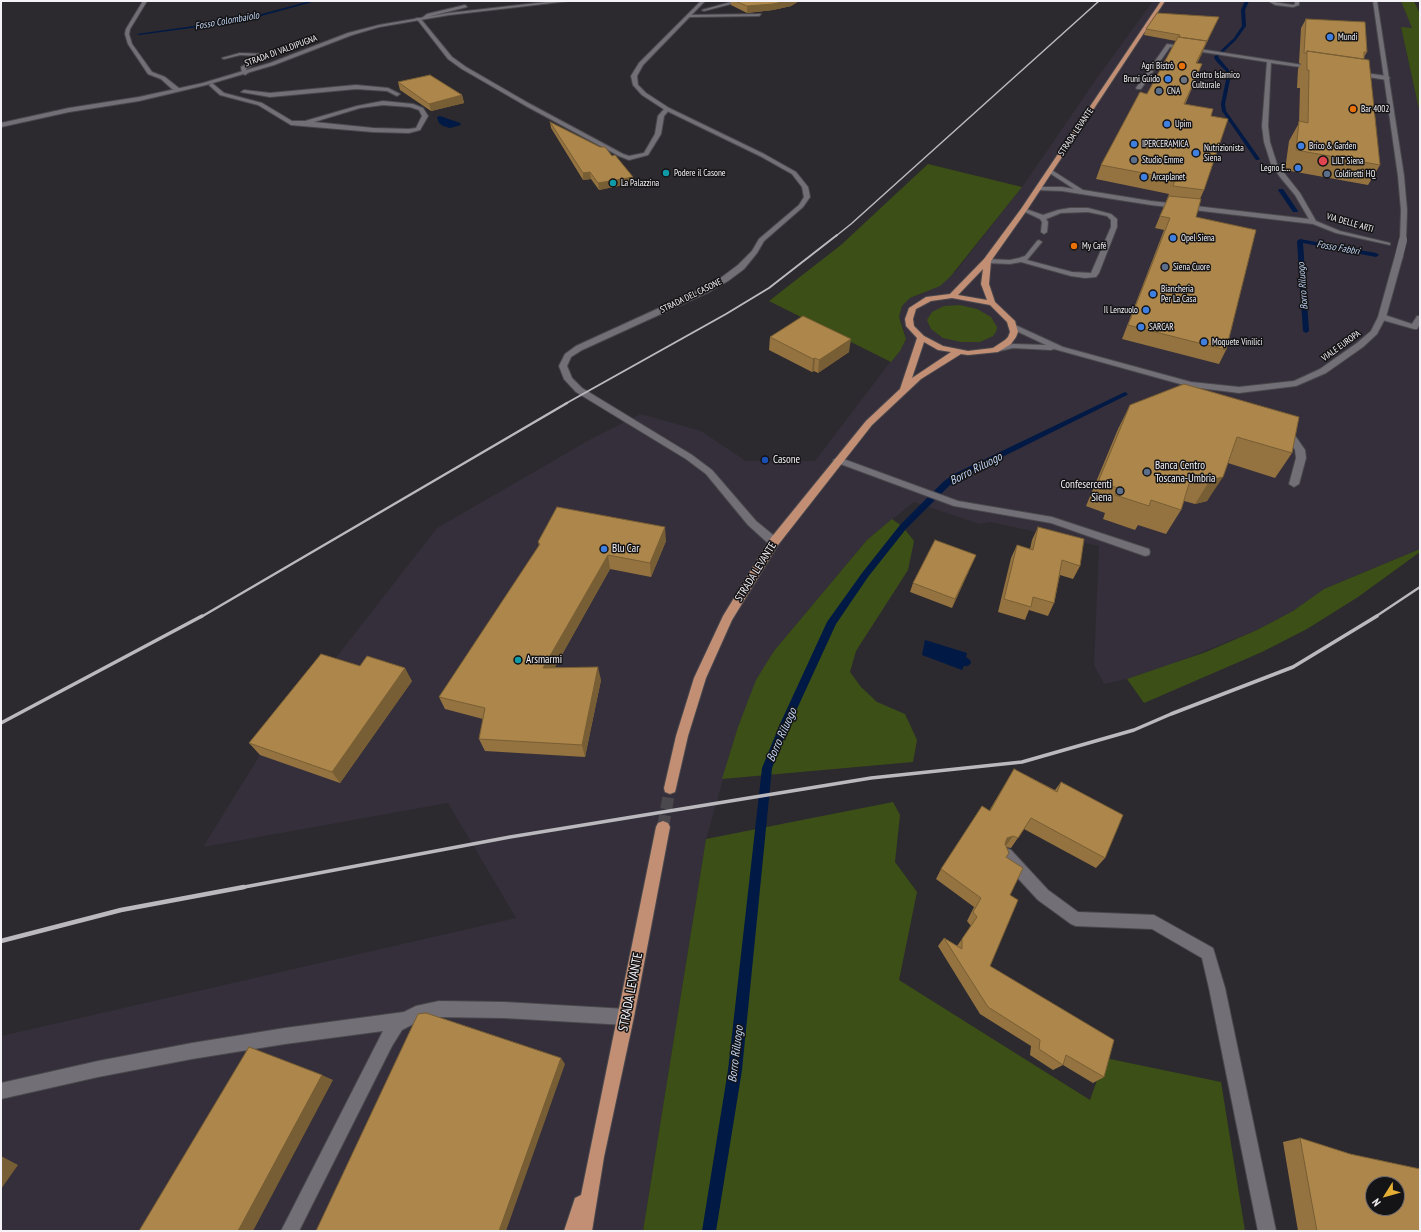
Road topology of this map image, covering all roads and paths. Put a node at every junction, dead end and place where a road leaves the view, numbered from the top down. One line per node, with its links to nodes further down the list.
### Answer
1 (145, 1): 24 (street)
2 (567, 1): 12 (street, STRADA DI VALDIPUGNA)
3 (703, 1): 10 (street, STRADA DEL CASONE)
4 (740, 1): 10 (street)
5 (1163, 1): 30 (main road, STRADA LEVANTE)
6 (1270, 1): 7 (street)
7 (1297, 1)
8 (1375, 1): 19 (street, VIALE EUROPA)
9 (465, 6): 12 (street)
10 (691, 14): 11 (street); 27 (street, STRADA DEL CASONE)
11 (759, 15)
12 (424, 18): 13 (street, STRADA DI VALDIPUGNA)
13 (418, 19): 18 (street, STRADA DI VALDIPUGNA); 27 (street)
14 (224, 58): 18 (street)
15 (1269, 62): 16 (street); 22 (street); 35 (street, VIA DELLE ARTI)
16 (1316, 68)
17 (1348, 72): 19 (street)
18 (244, 73): 20 (street, STRADA DI VALDIPUGNA)
19 (1387, 78): 43 (street, VIALE EUROPA, bridge)
20 (204, 84): 21 (street); 24 (street, STRADA DI VALDIPUGNA)
21 (212, 86): 23 (street); 28 (street)
22 (1139, 88)
23 (228, 89)
24 (178, 90): 29 (street, STRADA DI VALDIPUGNA)
25 (236, 91): 26 (street)
26 (397, 94)
27 (667, 109): 56 (street, STRADA DEL CASONE)
28 (305, 123): 28 (street)
29 (1, 125)
30 (1050, 171): 31 (main road, STRADA LEVANTE); 32 (street)
31 (1038, 189): 32 (street); 33 (main road, STRADA LEVANTE)
32 (1083, 192): 35 (street)
33 (1024, 210): 34 (street); 40 (main road, STRADA LEVANTE)
34 (1042, 218): 36 (street); 39 (street)
35 (1314, 222): 38 (street, VIA DELLE ARTI)
36 (1044, 232)
37 (1039, 242): 39 (street)
38 (1388, 244)
39 (1021, 260): 40 (street)
40 (987, 261): 41 (main road, STRADA LEVANTE); 42 (main road)
41 (952, 296): 42 (main road); 46 (main road)
42 (992, 303): 45 (main road)
43 (1382, 317): 44 (street); 50 (street, VIALE EUROPA)
44 (1420, 318)
45 (1014, 326): 47 (street, VIALE EUROPA); 48 (main road)
46 (921, 338): 49 (main road); 52 (main road, STRADA LEVANTE)
47 (1060, 349): 48 (street, VIALE EUROPA); 50 (street, VIALE EUROPA)
48 (995, 350): 49 (main road)
49 (959, 352): 52 (main road, STRADA LEVANTE)
50 (1191, 384): 51 (street)
51 (1183, 390)
52 (903, 391): 54 (main road, STRADA LEVANTE)
53 (1272, 431): 55 (street)
54 (838, 460): 56 (main road, STRADA LEVANTE); 57 (street)
55 (1294, 484)
56 (774, 542): 58 (main road, STRADA LEVANTE)
57 (1145, 552)
58 (670, 788)
59 (663, 827): 61 (main road, STRADA LEVANTE)
60 (1006, 855): 68 (street)
61 (626, 1017): 62 (street); 64 (main road, STRADA LEVANTE)
62 (406, 1020): 63 (street); 65 (street)
63 (1, 1091)
64 (596, 1157): 66 (main road, STRADA LEVANTE); 67 (main road, STRADA LEVANTE)
65 (290, 1231)
66 (573, 1231)
67 (583, 1231)
68 (1266, 1231)

